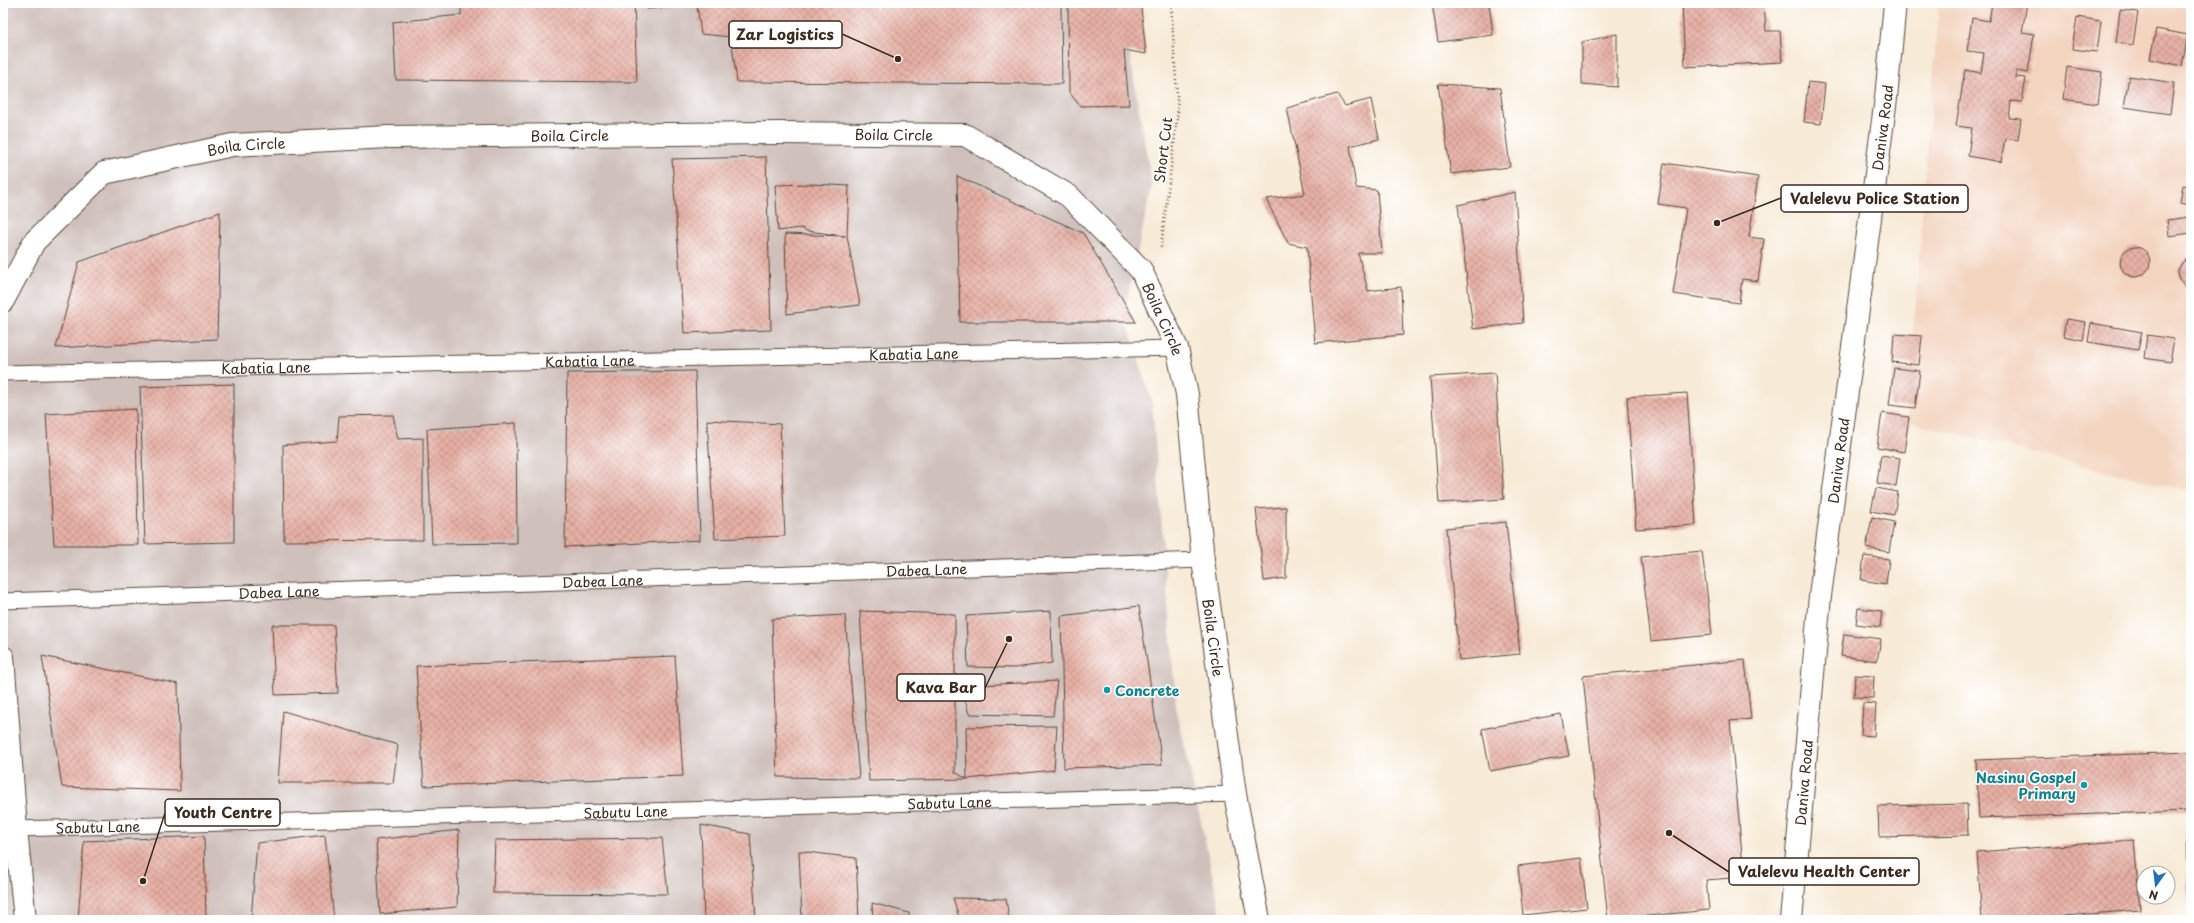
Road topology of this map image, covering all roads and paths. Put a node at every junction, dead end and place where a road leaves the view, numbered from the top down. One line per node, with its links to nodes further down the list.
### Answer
1 (1171, 3): 3 (path, Short Cut)
2 (1895, 3): 14 (street, Daniva Road)
3 (1160, 252)
4 (3, 301): 5 (street, Boila Circle)
5 (1176, 348): 6 (lane, Kabatia Lane); 7 (street, Boila Circle)
6 (3, 373)
7 (1203, 560): 8 (lane, Dabea Lane); 10 (street, Boila Circle)
8 (3, 601)
9 (3, 657): 11 (street)
10 (1235, 794): 11 (lane, Sabutu Lane); 13 (street, Boila Circle)
11 (16, 829): 12 (street)
12 (25, 920)
13 (1259, 920)
14 (1791, 920)

